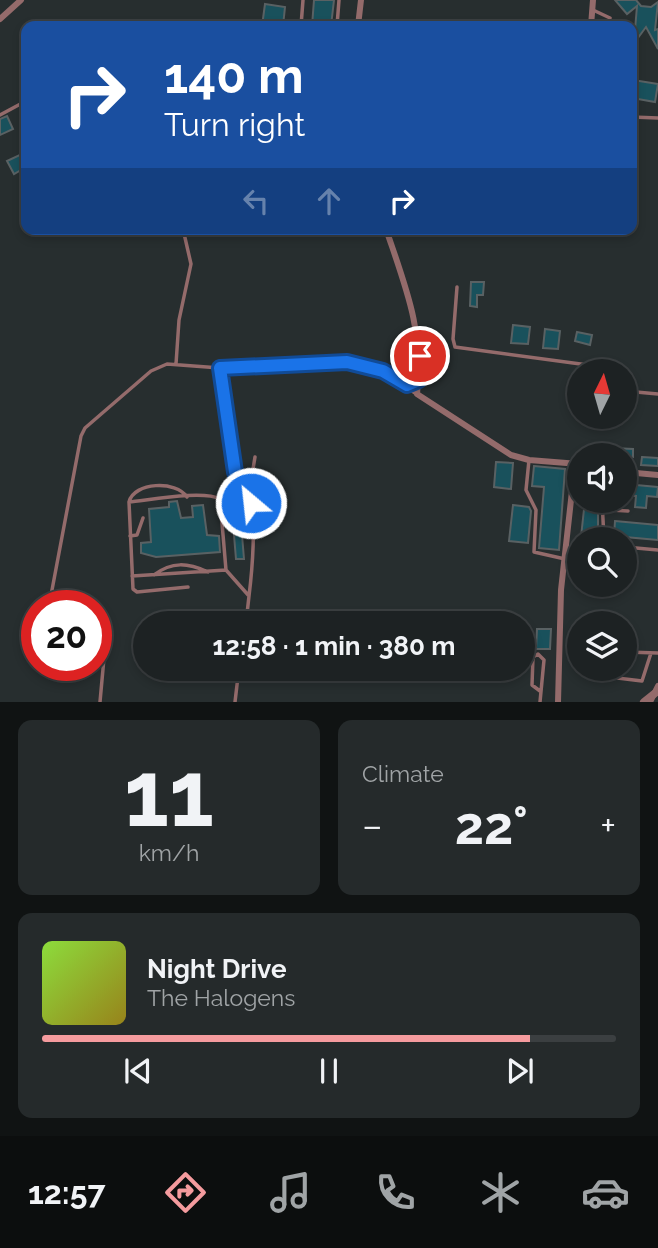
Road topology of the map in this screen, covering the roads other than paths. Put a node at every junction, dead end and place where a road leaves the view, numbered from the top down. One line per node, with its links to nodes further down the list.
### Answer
1 (21, 0): 8 (street)
2 (303, 0): 9 (lane)
3 (339, 0): 10 (lane)
4 (361, 0): 11 (street)
5 (593, 0): 6 (street)
6 (593, 10): 7 (lane); 12 (street)
7 (610, 18)
8 (0, 19)
9 (301, 21)
10 (337, 21)
11 (359, 21)
12 (592, 21)
13 (21, 104): 14 (lane)
14 (0, 115)
15 (637, 117): 16 (lane)
16 (658, 118)
17 (184, 235): 21 (lane)
18 (388, 235): 23 (street)
19 (457, 287): 20 (lane)
20 (567, 362)
21 (176, 363): 22 (lane); 47 (lane)
22 (220, 368): 24 (lane); 33 (lane)
23 (419, 380): 24 (lane); 26 (street)
24 (407, 385): 26 (lane)
25 (637, 392): 27 (lane)
26 (417, 394): 29 (street)
27 (658, 394)
28 (255, 457): 33 (lane)
29 (529, 460): 30 (street); 41 (lane)
30 (567, 463)
31 (637, 473): 32 (street)
32 (658, 475)
33 (249, 493): 48 (lane)
34 (187, 497): 35 (lane); 35 (lane); 42 (lane)
35 (129, 502): 38 (lane)
36 (573, 513): 41 (street)
37 (143, 518): 38 (lane)
38 (130, 536): 44 (lane)
39 (637, 548): 40 (lane)
40 (658, 550)
41 (565, 558): 62 (street)
42 (226, 570): 43 (lane); 48 (lane)
43 (209, 573): 45 (lane); 45 (lane)
44 (132, 576): 45 (lane); 46 (lane)
45 (152, 576)
46 (188, 587)
47 (51, 590)
48 (249, 596): 49 (lane)
49 (247, 611)
50 (637, 652): 51 (lane)
51 (651, 653): 52 (lane); 55 (lane)
52 (658, 653)
53 (102, 681): 59 (lane)
54 (237, 681): 60 (lane)
55 (637, 681)
56 (658, 685): 58 (street)
57 (540, 691): 57 (lane); 61 (lane)
58 (652, 698): 63 (street)
59 (100, 702)
60 (235, 702)
61 (540, 702)
62 (558, 702)
63 (645, 702)

